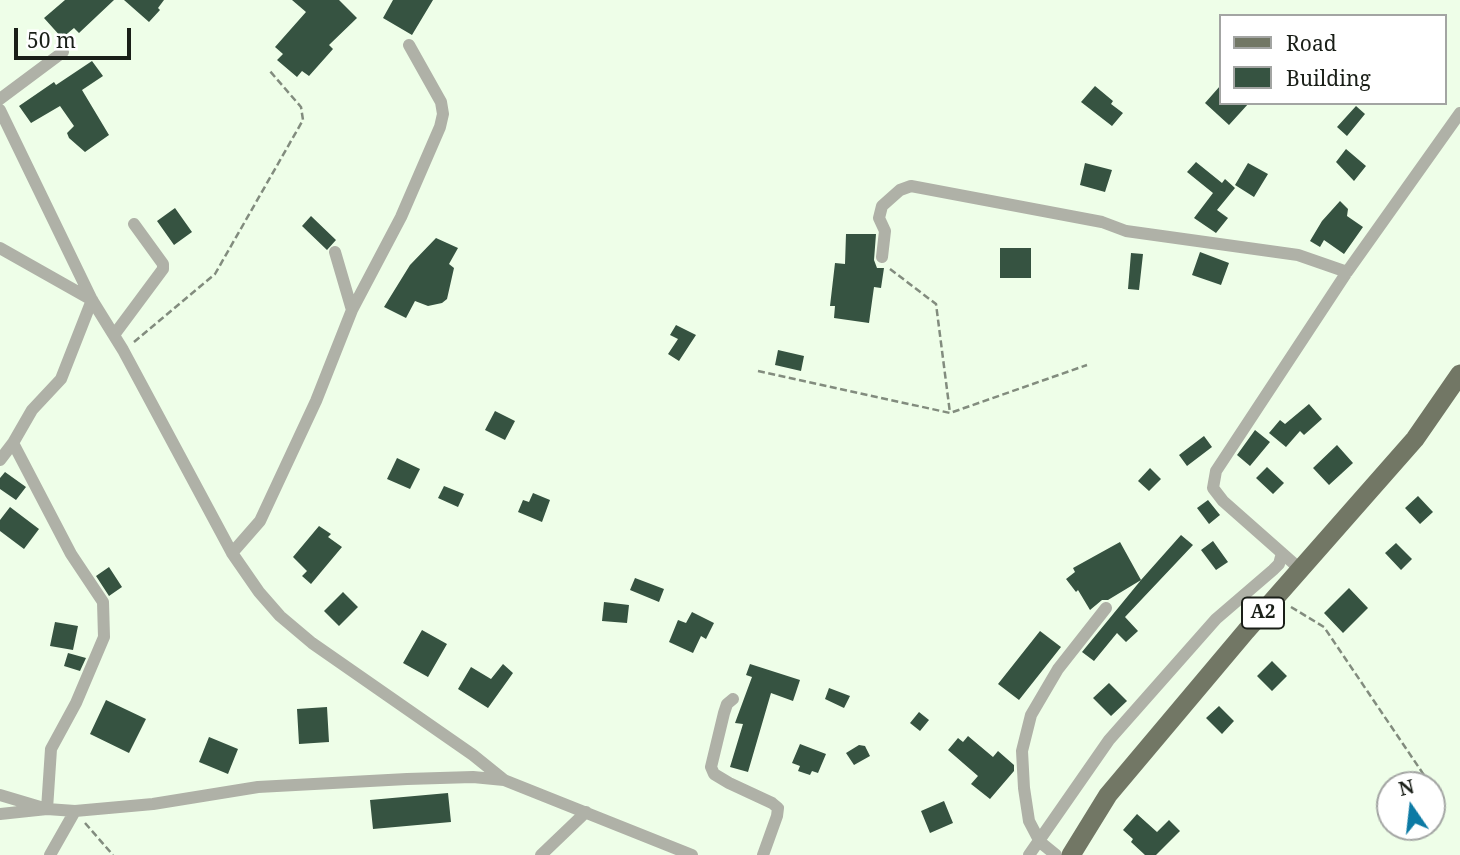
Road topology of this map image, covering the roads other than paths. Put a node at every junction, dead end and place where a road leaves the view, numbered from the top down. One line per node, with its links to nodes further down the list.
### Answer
1 (410, 45): 12 (street)
2 (63, 52): 3 (street)
3 (0, 99)
4 (0, 110): 11 (street)
5 (1460, 113): 10 (street)
6 (134, 224): 13 (street)
7 (0, 248): 11 (street)
8 (335, 252): 12 (street)
9 (882, 257): 10 (street)
10 (1347, 272): 17 (street)
11 (92, 300): 13 (street); 15 (street)
12 (352, 310): 18 (street)
13 (114, 335): 18 (street)
14 (1460, 374): 19 (main road, A2)
15 (13, 443): 16 (street); 24 (street)
16 (0, 460)
17 (1282, 553): 19 (street); 28 (street)
18 (232, 554): 22 (street)
19 (1300, 569): 35 (main road, A2)
20 (1106, 608): 28 (street)
21 (733, 699): 32 (street)
22 (503, 780): 25 (street); 26 (street)
23 (0, 794): 24 (street)
24 (47, 809): 25 (street); 27 (street)
25 (75, 811): 29 (street)
26 (586, 811): 30 (street); 31 (street)
27 (0, 814)
28 (1040, 842): 33 (street); 34 (street)
29 (50, 855)
30 (541, 855)
31 (692, 855)
32 (763, 855)
33 (1029, 855)
34 (1056, 855)
35 (1071, 855)

